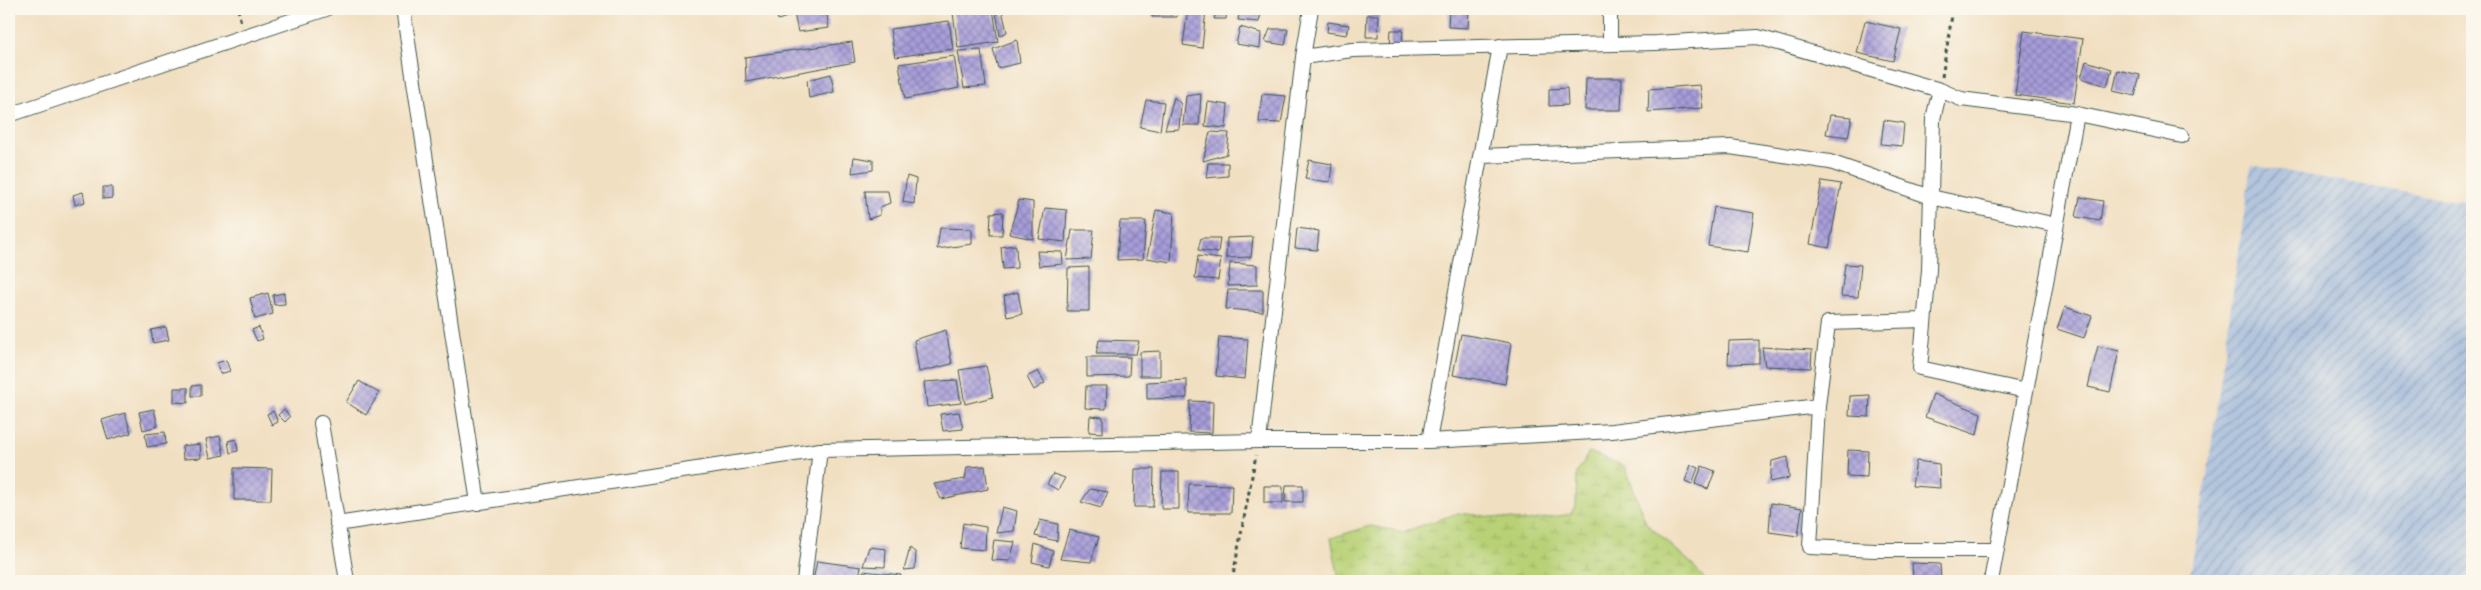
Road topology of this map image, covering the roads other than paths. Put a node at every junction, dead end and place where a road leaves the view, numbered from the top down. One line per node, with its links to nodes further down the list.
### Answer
1 (326, 9): 10 (street)
2 (403, 9): 22 (street)
3 (1311, 9): 7 (street)
4 (1610, 9): 5 (street)
5 (1610, 44): 6 (street); 8 (street)
6 (1500, 46): 7 (street); 12 (street)
7 (1303, 57): 20 (street)
8 (1940, 90): 9 (street); 13 (street)
9 (2077, 114): 11 (street); 14 (street)
10 (9, 115)
11 (2182, 136)
12 (1480, 156): 13 (street); 19 (street)
13 (1931, 197): 14 (street); 15 (street)
14 (2056, 225): 16 (street)
15 (1924, 320): 16 (street); 17 (street)
16 (2026, 391): 24 (street)
17 (1818, 406): 19 (street); 24 (street)
18 (321, 423): 23 (street)
19 (1429, 441): 20 (street)
20 (1259, 442): 21 (street)
21 (820, 450): 22 (street); 26 (street)
22 (478, 503): 23 (street)
23 (338, 524): 25 (street)
24 (1997, 550): 27 (street)
25 (347, 581)
26 (804, 581)
27 (1991, 581)

